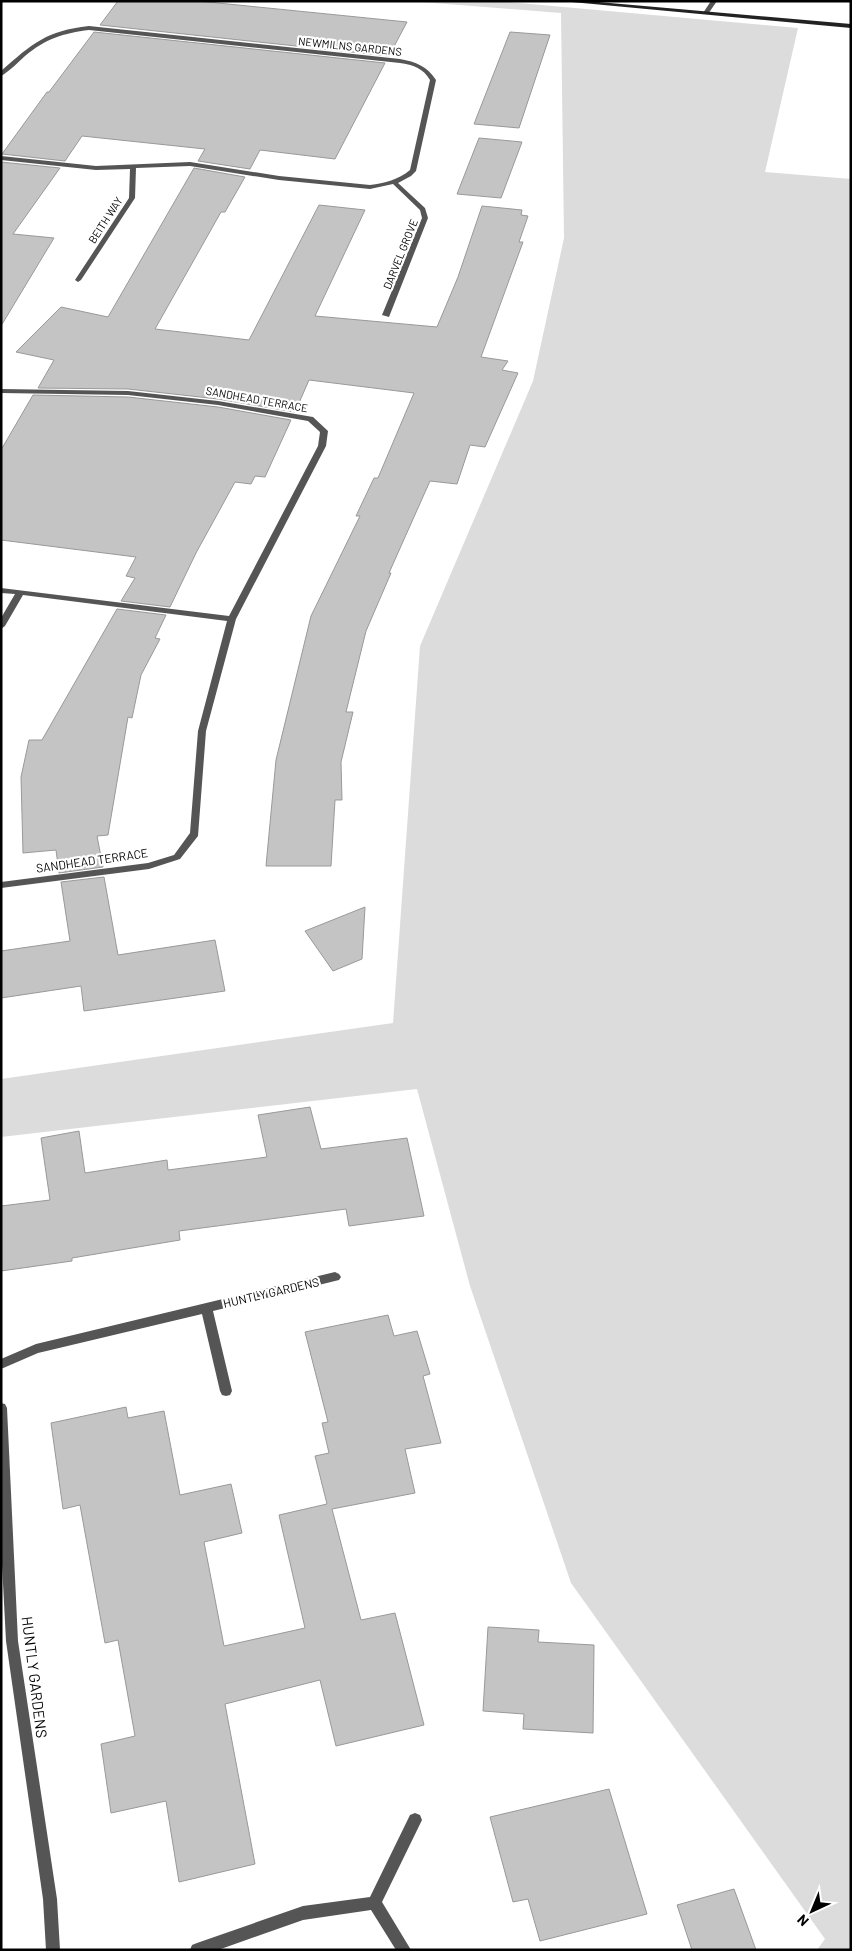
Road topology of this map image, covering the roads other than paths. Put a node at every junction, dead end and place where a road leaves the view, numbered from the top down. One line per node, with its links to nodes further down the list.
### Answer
1 (564, 1): 3 (street)
2 (714, 1): 3 (street)
3 (706, 13): 4 (street)
4 (851, 26)
5 (1, 74): 8 (street, NEWMILNS GARDENS)
6 (1, 158): 7 (street, NEWMILNS GARDENS)
7 (133, 166): 8 (street, NEWMILNS GARDENS); 9 (street, BEITH WAY)
8 (394, 182): 10 (street, DARVEL GROVE)
9 (78, 280)
10 (386, 315)
11 (1, 391): 14 (street, SANDHEAD TERRACE)
12 (1, 590): 13 (street)
13 (21, 592): 14 (street); 15 (street)
14 (232, 619): 16 (street, SANDHEAD TERRACE)
15 (1, 626)
16 (1, 886)
17 (335, 1277): 18 (street, HUNTLY GARDENS)
18 (206, 1307): 19 (street, HUNTLY GARDENS); 20 (street, HUNTLY GARDENS)
19 (1, 1364)
20 (226, 1391)
21 (1, 1408): 24 (street, HUNTLY GARDENS)
22 (415, 1820): 23 (street)
23 (374, 1903): 25 (street); 26 (street)
24 (53, 1950)
25 (197, 1950)
26 (404, 1950)

